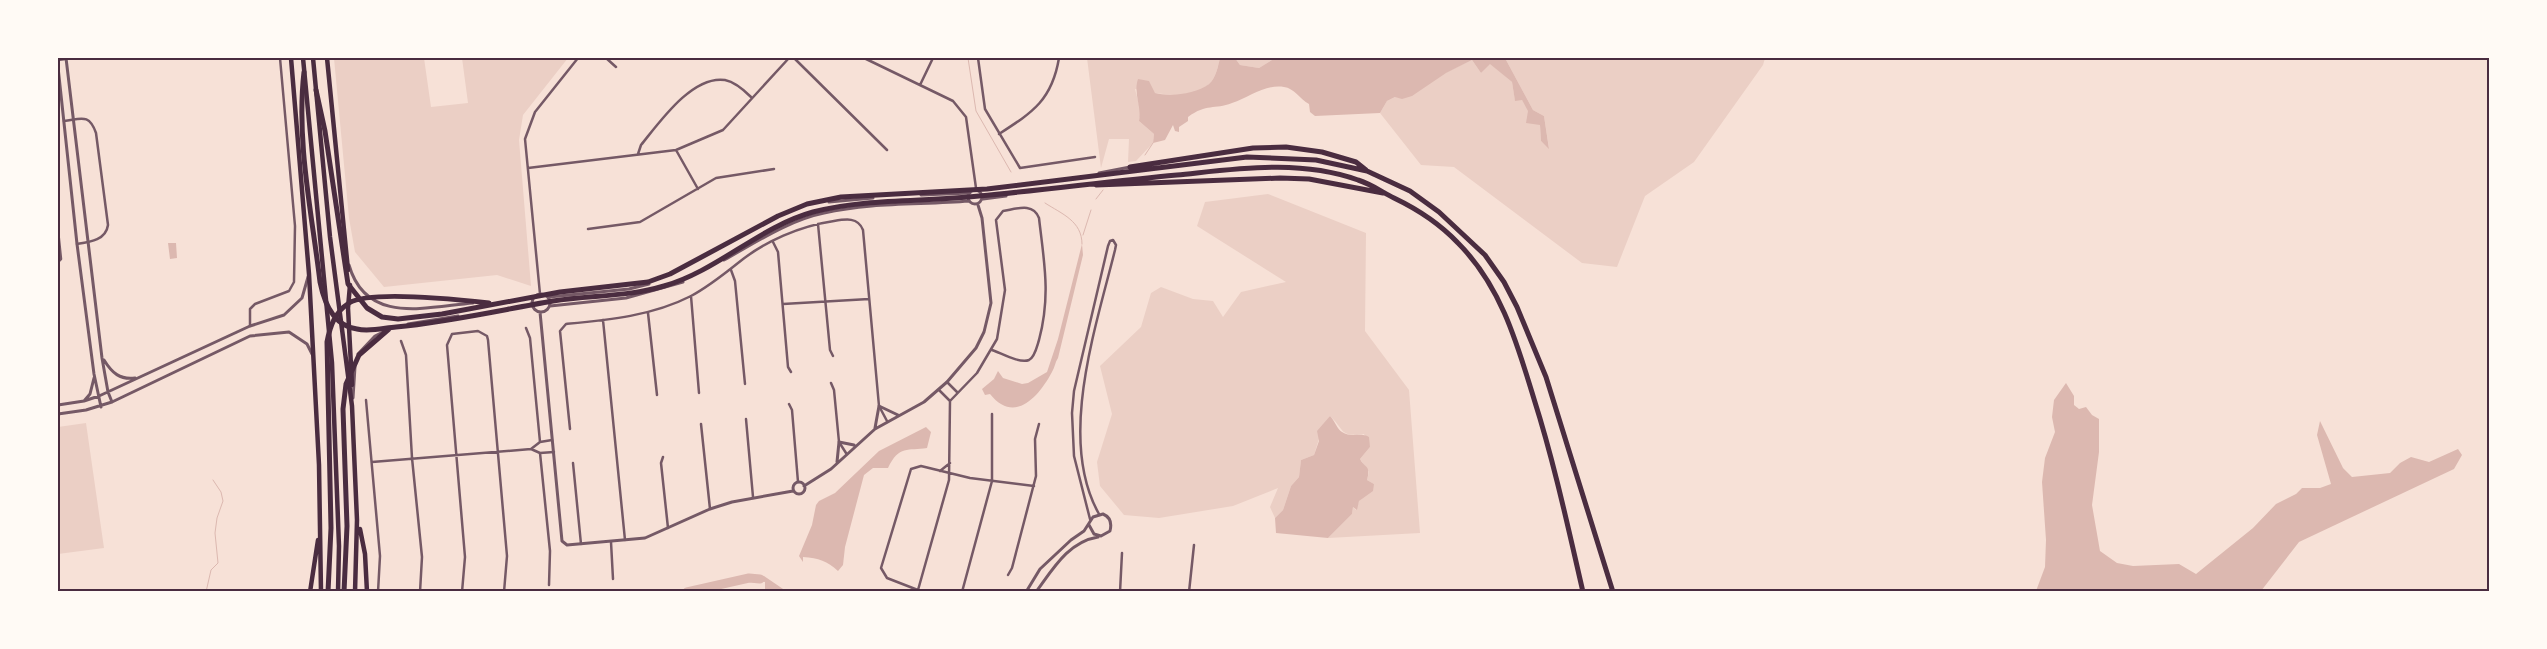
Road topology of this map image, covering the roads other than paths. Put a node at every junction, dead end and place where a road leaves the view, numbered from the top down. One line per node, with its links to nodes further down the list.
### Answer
1 (66, 58): 15 (street); 22 (street)
2 (280, 58): 64 (street)
3 (290, 58): 50 (main road)
4 (303, 58): 18 (main road)
5 (313, 58): 20 (main road)
6 (327, 58): 47 (main road)
7 (578, 58): 30 (street)
8 (606, 58): 17 (street)
9 (789, 58): 21 (street)
10 (794, 58): 26 (street)
11 (864, 58): 19 (street)
12 (933, 58): 19 (street)
13 (978, 58): 24 (street)
14 (1060, 58): 24 (street)
15 (58, 60)
16 (58, 67): 23 (street)
17 (616, 67)
18 (304, 72): 65 (highway); 146 (main road)
19 (920, 86): 35 (street)
20 (316, 90): 57 (highway); 91 (main road)
21 (752, 97): 25 (street); 27 (street)
22 (74, 119): 23 (street); 45 (street); 45 (street)
23 (64, 120): 46 (street)
24 (1000, 134): 28 (street)
25 (676, 150): 27 (street); 34 (street)
26 (887, 150)
27 (638, 154): 30 (street)
28 (1095, 157)
29 (1130, 167): 32 (highway); 35 (street)
30 (528, 168): 51 (street)
31 (774, 169): 34 (street)
32 (1367, 171): 57 (highway); 161 (highway)
33 (1096, 185): 37 (highway); 38 (street)
34 (698, 189): 42 (street)
35 (978, 191): 36 (street); 38 (street)
36 (970, 193): 39 (street); 53 (street)
37 (1386, 194): 65 (highway); 160 (highway)
38 (983, 198): 40 (street)
39 (969, 201): 40 (street); 59 (street)
40 (978, 204): 75 (street)
41 (818, 224): 44 (street); 55 (street); 56 (street)
42 (588, 229)
43 (58, 230): 48 (street)
44 (773, 242): 49 (street); 58 (street)
45 (88, 243): 46 (street); 71 (street)
46 (77, 244): 73 (street)
47 (346, 255): 54 (street); 91 (main road)
48 (58, 262)
49 (731, 270): 52 (street); 77 (street)
50 (310, 274): 64 (street); 70 (main road)
51 (540, 294): 53 (street); 54 (street)
52 (691, 296): 62 (street); 81 (street)
53 (549, 298): 59 (street)
54 (534, 299): 60 (street)
55 (869, 299): 56 (street); 92 (street)
56 (826, 301): 58 (street); 69 (street)
57 (495, 303): 145 (highway)
58 (782, 304): 72 (street)
59 (550, 306): 61 (street)
60 (534, 307): 61 (street); 91 (street)
61 (540, 312): 102 (street)
62 (648, 313): 63 (street); 82 (street)
63 (603, 320): 100 (street); 134 (street)
64 (250, 326): 74 (street)
65 (392, 327): 147 (highway)
66 (526, 328): 103 (street)
67 (401, 341): 112 (street)
68 (992, 350): 68 (street); 80 (street)
69 (833, 356)
70 (314, 357): 87 (street); 131 (main road)
71 (102, 358): 74 (street); 79 (street)
72 (791, 372)
73 (94, 374): 83 (street); 85 (street)
74 (139, 377): 79 (street)
75 (947, 382): 78 (street); 80 (street)
76 (831, 383): 104 (street)
77 (745, 384)
78 (939, 390): 86 (street); 95 (street)
79 (108, 392): 83 (street); 87 (street)
80 (957, 392): 86 (street)
81 (699, 393)
82 (656, 395)
83 (99, 396): 85 (street); 90 (street)
84 (366, 400): 114 (street)
85 (84, 401): 89 (street)
86 (950, 401): 117 (street)
87 (112, 402): 90 (street)
88 (789, 404): 121 (street)
89 (58, 405)
90 (101, 406): 93 (street)
91 (352, 406): 129 (main road)
92 (879, 406): 95 (street); 97 (street); 101 (street)
93 (58, 414)
94 (992, 414): 120 (street)
95 (898, 415): 97 (street)
96 (746, 419): 125 (street)
97 (887, 422): 101 (street)
98 (701, 424): 126 (street)
99 (1039, 424): 123 (street)
100 (570, 429)
101 (875, 429): 105 (street)
102 (553, 440): 103 (street); 108 (street)
103 (542, 441): 106 (street)
104 (839, 442): 105 (street); 110 (street); 115 (street)
105 (855, 445): 110 (street)
106 (531, 449): 107 (street); 109 (street)
107 (498, 450): 111 (street); 111 (street); 153 (street)
108 (554, 452): 109 (street); 136 (street)
109 (542, 453): 141 (street)
110 (846, 453): 115 (street)
111 (456, 454): 112 (street); 152 (street)
112 (412, 458): 114 (street); 151 (street)
113 (663, 458): 132 (street)
114 (372, 462): 150 (street)
115 (837, 462): 122 (street)
116 (573, 463): 136 (street)
117 (950, 463): 118 (street); 119 (street)
118 (940, 471): 119 (street); 142 (street)
119 (950, 474): 120 (street); 142 (street)
120 (992, 481): 123 (street); 155 (street)
121 (798, 482): 122 (street); 124 (street)
122 (804, 486): 124 (street)
123 (1034, 486): 139 (street)
124 (793, 491): 125 (street)
125 (753, 497): 126 (street)
126 (710, 509): 132 (street)
127 (1099, 514): 128 (street); 128 (street); 133 (street)
128 (1090, 519): 130 (street)
129 (358, 520): 148 (main road); 149 (main road)
130 (1089, 525): 133 (street); 156 (street)
131 (320, 526): 143 (main road); 144 (main road)
132 (668, 529): 134 (street)
133 (1101, 536): 157 (street)
134 (625, 540): 135 (street)
135 (611, 542): 136 (street); 140 (street)
136 (582, 544)
137 (1194, 545): 159 (street)
138 (1122, 553): 158 (street)
139 (1008, 575)
140 (613, 579)
141 (549, 585)
142 (918, 590): 154 (street)
143 (310, 592)
144 (321, 592)
145 (328, 592)
146 (338, 592)
147 (344, 592)
148 (355, 592)
149 (367, 592)
150 (378, 592)
151 (420, 592)
152 (462, 592)
153 (504, 592)
154 (923, 592)
155 (962, 592)
156 (1026, 592)
157 (1036, 592)
158 (1120, 592)
159 (1189, 592)
160 (1583, 592)
161 (1613, 592)

